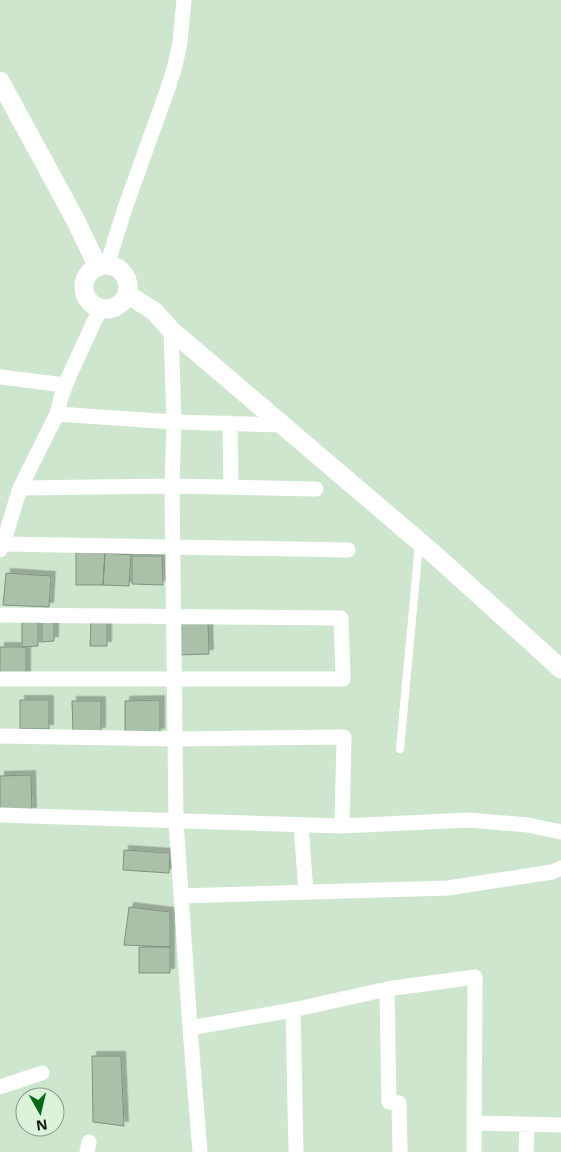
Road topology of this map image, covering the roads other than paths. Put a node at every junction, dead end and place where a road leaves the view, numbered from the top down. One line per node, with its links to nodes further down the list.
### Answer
1 (184, 0): 3 (street)
2 (0, 82): 3 (street)
3 (102, 266): 4 (street); 5 (street)
4 (127, 294): 5 (street); 6 (street)
5 (100, 309): 8 (street)
6 (171, 330): 10 (street); 12 (street)
7 (0, 377): 8 (street)
8 (65, 386): 9 (street)
9 (58, 414): 10 (street); 15 (street)
10 (174, 422): 11 (street); 13 (street)
11 (230, 423): 12 (street); 14 (street)
12 (282, 425): 17 (street)
13 (172, 486): 14 (street); 15 (street); 19 (street)
14 (231, 487): 16 (street)
15 (20, 488): 18 (street)
16 (316, 489)
17 (419, 542): 23 (street); 28 (lane)
18 (1, 547): 19 (street)
19 (173, 547): 20 (street); 22 (street)
20 (348, 550)
21 (0, 615): 22 (street)
22 (174, 616): 24 (street); 24 (street)
23 (561, 669)
24 (174, 678): 25 (street); 27 (street)
25 (0, 679)
26 (0, 736): 27 (street)
27 (176, 739): 30 (street); 32 (street)
28 (400, 749)
29 (0, 814): 30 (street)
30 (176, 820): 31 (street); 36 (street)
31 (301, 825): 32 (street); 35 (street)
32 (342, 826): 33 (street)
33 (561, 832)
34 (561, 868): 35 (street)
35 (306, 892): 36 (street)
36 (181, 896): 39 (street)
37 (387, 989): 38 (street); 42 (street); 47 (street)
38 (293, 1010): 39 (street); 46 (street)
39 (190, 1028): 45 (street)
40 (42, 1073): 41 (street)
41 (0, 1086)
42 (474, 1123): 43 (street); 48 (street)
43 (527, 1124): 44 (street); 49 (street)
44 (561, 1125)
45 (200, 1152)
46 (296, 1152)
47 (400, 1152)
48 (474, 1152)
49 (526, 1152)

